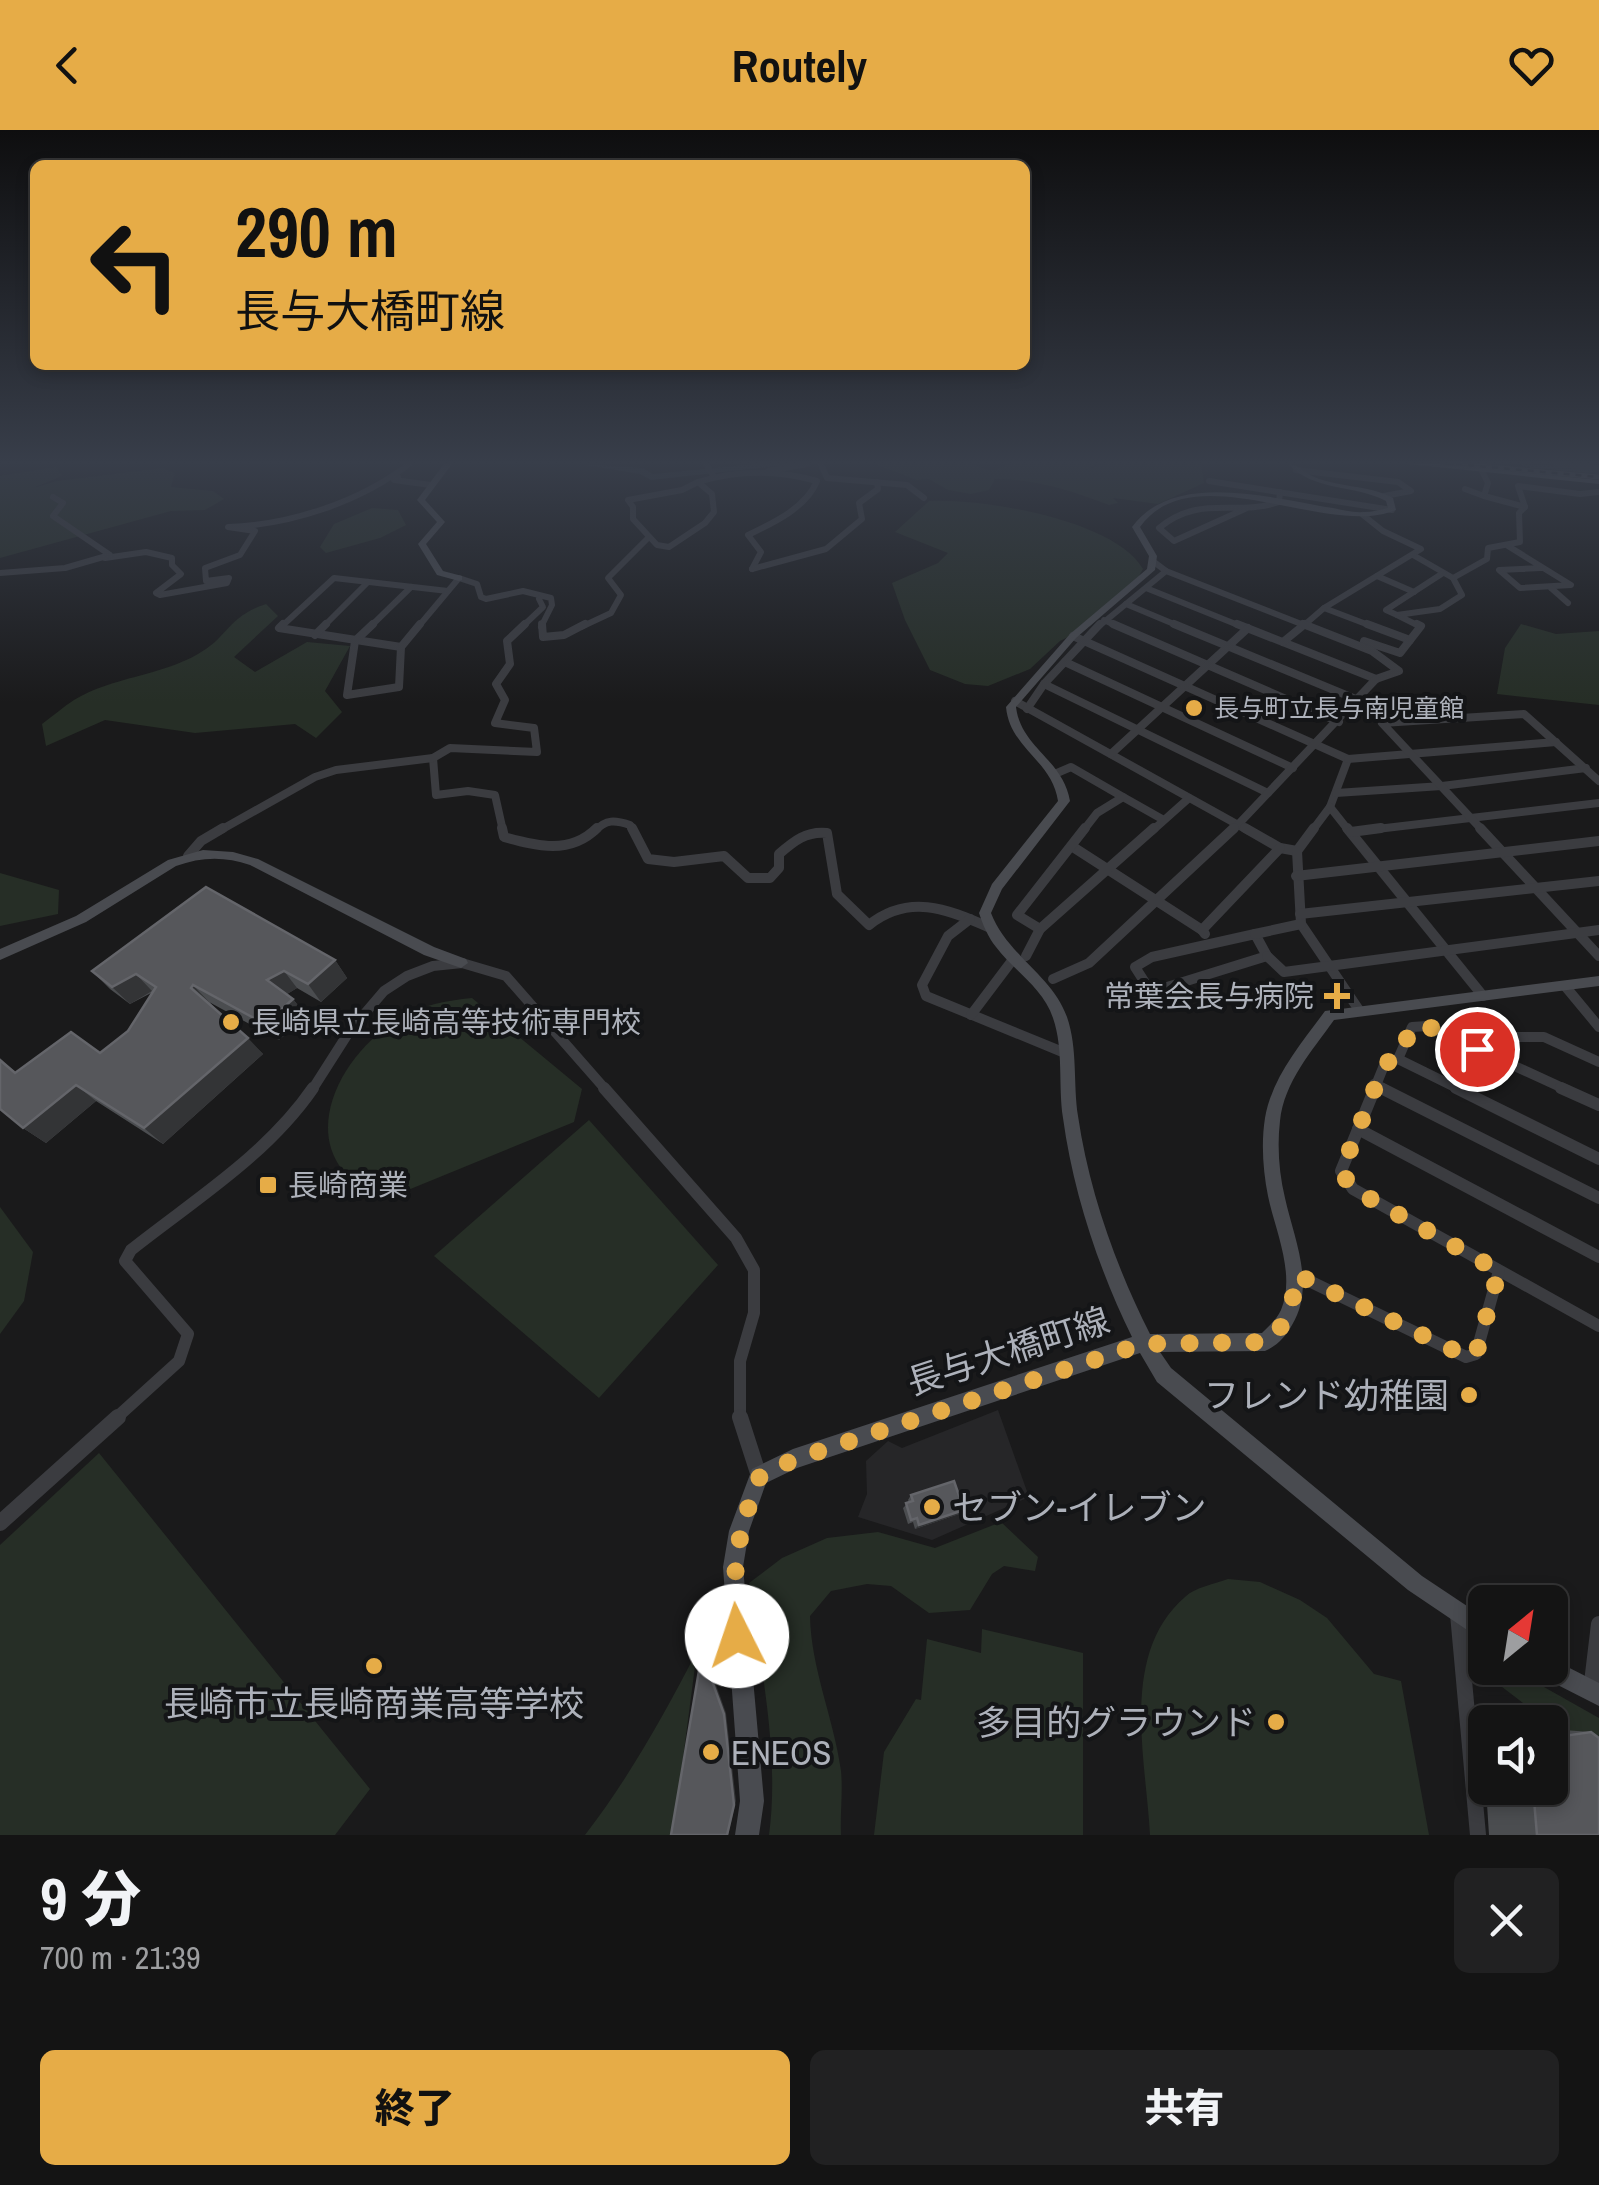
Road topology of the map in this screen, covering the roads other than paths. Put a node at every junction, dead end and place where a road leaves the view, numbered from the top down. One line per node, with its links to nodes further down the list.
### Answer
1 (101, 544): 12 (street)
2 (247, 544): 12 (street)
3 (422, 544): 18 (street)
4 (642, 544): 26 (street)
5 (755, 544): 6 (street)
6 (834, 544)
7 (1146, 544): 13 (street)
8 (1408, 544): 11 (street)
9 (1515, 544): 10 (street)
10 (1507, 546): 14 (street); 19 (street)
11 (1413, 555): 15 (street); 17 (street)
12 (105, 558): 16 (street)
13 (1160, 566): 23 (street); 32 (street); 35 (street)
14 (1541, 568): 22 (street); 22 (street)
15 (1443, 572): 19 (street); 25 (street)
16 (0, 573)
17 (1377, 576): 25 (street); 29 (street)
18 (458, 578): 24 (street); 26 (street)
19 (1453, 578): 30 (street)
20 (368, 582): 21 (street); 34 (street); 34 (street)
21 (410, 587): 24 (street); 37 (street)
22 (1550, 587): 27 (street)
23 (1146, 588): 28 (street); 33 (street)
24 (448, 591): 40 (street)
25 (1414, 592): 30 (street)
26 (538, 598): 55 (street)
27 (1568, 603)
28 (1126, 604): 31 (street); 39 (street)
29 (1324, 608): 32 (street); 36 (street)
30 (1397, 615): 36 (street)
31 (1104, 620): 35 (street); 42 (street)
32 (1306, 624): 36 (street); 38 (street); 43 (street)
33 (1248, 628): 38 (street); 39 (street)
34 (314, 635): 37 (street)
35 (1079, 638): 41 (street); 45 (street); 47 (street)
36 (1410, 640)
37 (355, 641): 40 (street); 40 (street)
38 (1283, 642): 43 (street)
39 (1227, 645): 42 (street); 46 (street)
40 (401, 647)
41 (1065, 662): 44 (street); 48 (street)
42 (1206, 664): 45 (street); 49 (street)
43 (1376, 679): 46 (street)
44 (1044, 684): 47 (street); 50 (street)
45 (1184, 686): 48 (street); 52 (street)
46 (1358, 700): 49 (street)
47 (1021, 705): 53 (street); 59 (street)
48 (1161, 707): 50 (street); 57 (street)
49 (1339, 722): 52 (street)
50 (1138, 730): 53 (street); 63 (street)
51 (1556, 742): 54 (street); 54 (street); 58 (street)
52 (1316, 744): 56 (street); 57 (street)
53 (1110, 754): 65 (street)
54 (1412, 754): 56 (street); 61 (street)
55 (433, 758): 77 (street); 86 (street)
56 (1348, 759): 62 (street)
57 (1293, 768): 63 (street)
58 (1586, 768): 60 (street); 61 (street)
59 (1057, 772): 64 (street); 87 (street)
60 (1599, 781)
61 (1442, 786): 62 (street); 68 (street)
62 (1336, 792): 67 (street)
63 (1268, 793): 70 (street)
64 (1123, 797): 69 (street); 73 (street)
65 (1189, 798): 69 (street); 70 (street)
66 (1599, 803): 68 (street)
67 (1330, 806): 71 (street); 75 (street)
68 (1472, 818): 71 (street); 76 (street)
69 (1162, 819): 79 (street)
70 (1238, 825): 74 (street); 83 (street)
71 (1351, 832): 78 (street)
72 (1599, 841): 76 (street)
73 (1073, 847): 79 (street); 88 (street)
74 (1280, 848): 75 (street); 89 (street)
75 (1297, 851): 80 (street)
76 (1505, 853): 78 (street); 82 (street)
77 (188, 856): 95 (street); 99 (street)
78 (1382, 868): 80 (street); 84 (street)
79 (1106, 869): 83 (street); 88 (street)
80 (1296, 876): 85 (street)
81 (1599, 881): 82 (street)
82 (1536, 888): 84 (street); 91 (street)
83 (1156, 899): 89 (street); 101 (street)
84 (1408, 902): 85 (street); 94 (street)
85 (1300, 918): 92 (street); 100 (street)
86 (970, 919): 87 (street); 106 (street)
87 (988, 927): 96 (street)
88 (1040, 929): 96 (street)
89 (1202, 930): 93 (street)
90 (1599, 930): 91 (street)
91 (1576, 933): 94 (street); 98 (street)
92 (1255, 934): 93 (street); 97 (street)
93 (1213, 941): 97 (street)
94 (1445, 948): 100 (street); 104 (street)
95 (0, 956)
96 (1020, 956): 106 (street); 108 (street)
97 (1267, 956): 100 (street)
98 (1599, 956)
99 (461, 962): 122 (street); 123 (street)
100 (1330, 964): 105 (street)
101 (1053, 979)
102 (1599, 981): 103 (street, 長与大橋町線)
103 (1565, 986): 104 (street, 長与大橋町線); 107 (street)
104 (1483, 996): 105 (street, 長与大橋町線)
105 (1360, 1010): 119 (street, 長与大橋町線)
106 (971, 1014): 108 (street)
107 (1599, 1026)
108 (1065, 1053): 121 (street)
109 (1398, 1059): 110 (street); 112 (street); 115 (street)
110 (1502, 1060): 111 (street); 113 (street)
111 (1599, 1062)
112 (1374, 1084): 114 (street); 116 (street)
113 (1599, 1105)
114 (1358, 1129): 117 (street); 118 (street)
115 (1599, 1159)
116 (1599, 1198)
117 (1599, 1257)
118 (1499, 1271): 119 (street); 120 (street)
119 (1297, 1275): 121 (street, 長与大橋町線)
120 (1599, 1326)
121 (1142, 1344): 122 (street, 長与大橋町線); 124 (street)
122 (760, 1476): 129 (street)
123 (0, 1523)
124 (1458, 1614): 125 (street); 130 (street)
125 (1468, 1620)
126 (1599, 1624): 128 (street)
127 (1568, 1679): 128 (street)
128 (1595, 1693)
129 (747, 1835)
130 (1478, 1835)

